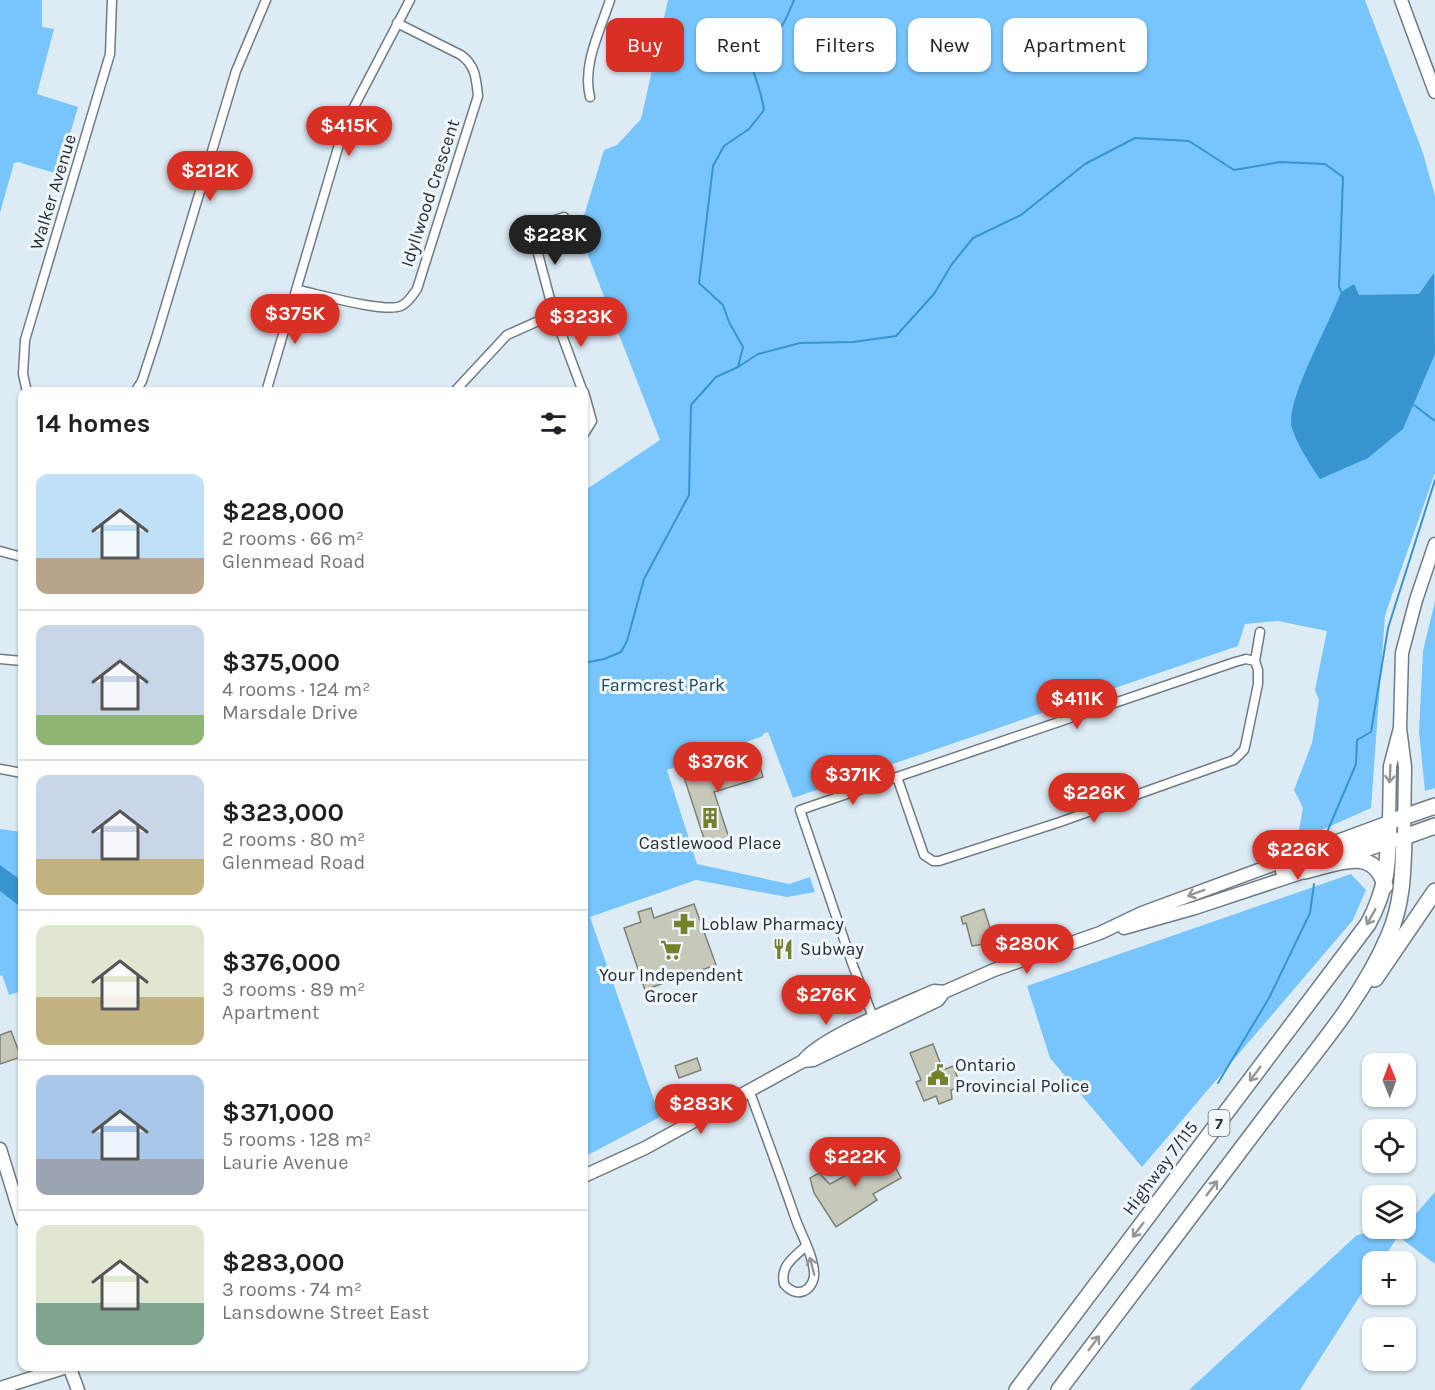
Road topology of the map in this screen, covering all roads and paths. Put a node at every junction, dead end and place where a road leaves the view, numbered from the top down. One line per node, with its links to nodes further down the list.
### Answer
1 (112, 0): 12 (street, Walker Avenue)
2 (266, 0): 13 (street)
3 (410, 0): 6 (street)
4 (610, 0): 8 (street)
5 (1401, 0): 7 (main road)
6 (397, 23): 10 (street); 10 (street, Idyllwood Crescent)
7 (1435, 92)
8 (590, 97)
9 (564, 217): 11 (street)
10 (298, 290): 14 (street)
11 (554, 314): 15 (street); 16 (street)
12 (26, 387)
13 (138, 387)
14 (268, 387)
15 (459, 387)
16 (581, 387)
17 (588, 408): 18 (street)
18 (588, 428)
19 (1435, 544): 26 (main road)
20 (0, 551): 21 (street)
21 (18, 556)
22 (1260, 632): 25 (street)
23 (0, 658): 24 (street)
24 (18, 661)
25 (1255, 661): 29 (street); 29 (street)
26 (1400, 728): 31 (main road); 33 (main road, one-way to 33)
27 (0, 769): 28 (street)
28 (18, 772)
29 (897, 777): 40 (street)
30 (1435, 806): 31 (highway)
31 (1404, 816): 33 (highway); 34 (main road)
32 (1435, 826): 34 (highway)
33 (1389, 831): 34 (main road); 35 (main road); 36 (highway, Highway 7/115 / 7); 38 (main road); 39 (main road, one-way to 39)
34 (1404, 837): 41 (highway, 7)
35 (1305, 872): 36 (highway); 38 (main road)
36 (1385, 886): 51 (highway, Highway 7/115 / 7, one-way to 51)
37 (1435, 891): 41 (highway)
38 (1195, 908): 39 (main road)
39 (1100, 933): 40 (main road)
40 (875, 1023): 42 (main road)
41 (1331, 1031): 52 (highway, 7, one-way to 41)
42 (749, 1090): 44 (main road); 46 (street)
43 (0, 1149): 45 (main road)
44 (588, 1174)
45 (18, 1207)
46 (806, 1246): 46 (street, one-way to 46)
47 (56, 1371): 49 (main road)
48 (71, 1371): 50 (main road)
49 (0, 1388)
50 (78, 1390)
51 (1017, 1390)
52 (1059, 1390)

